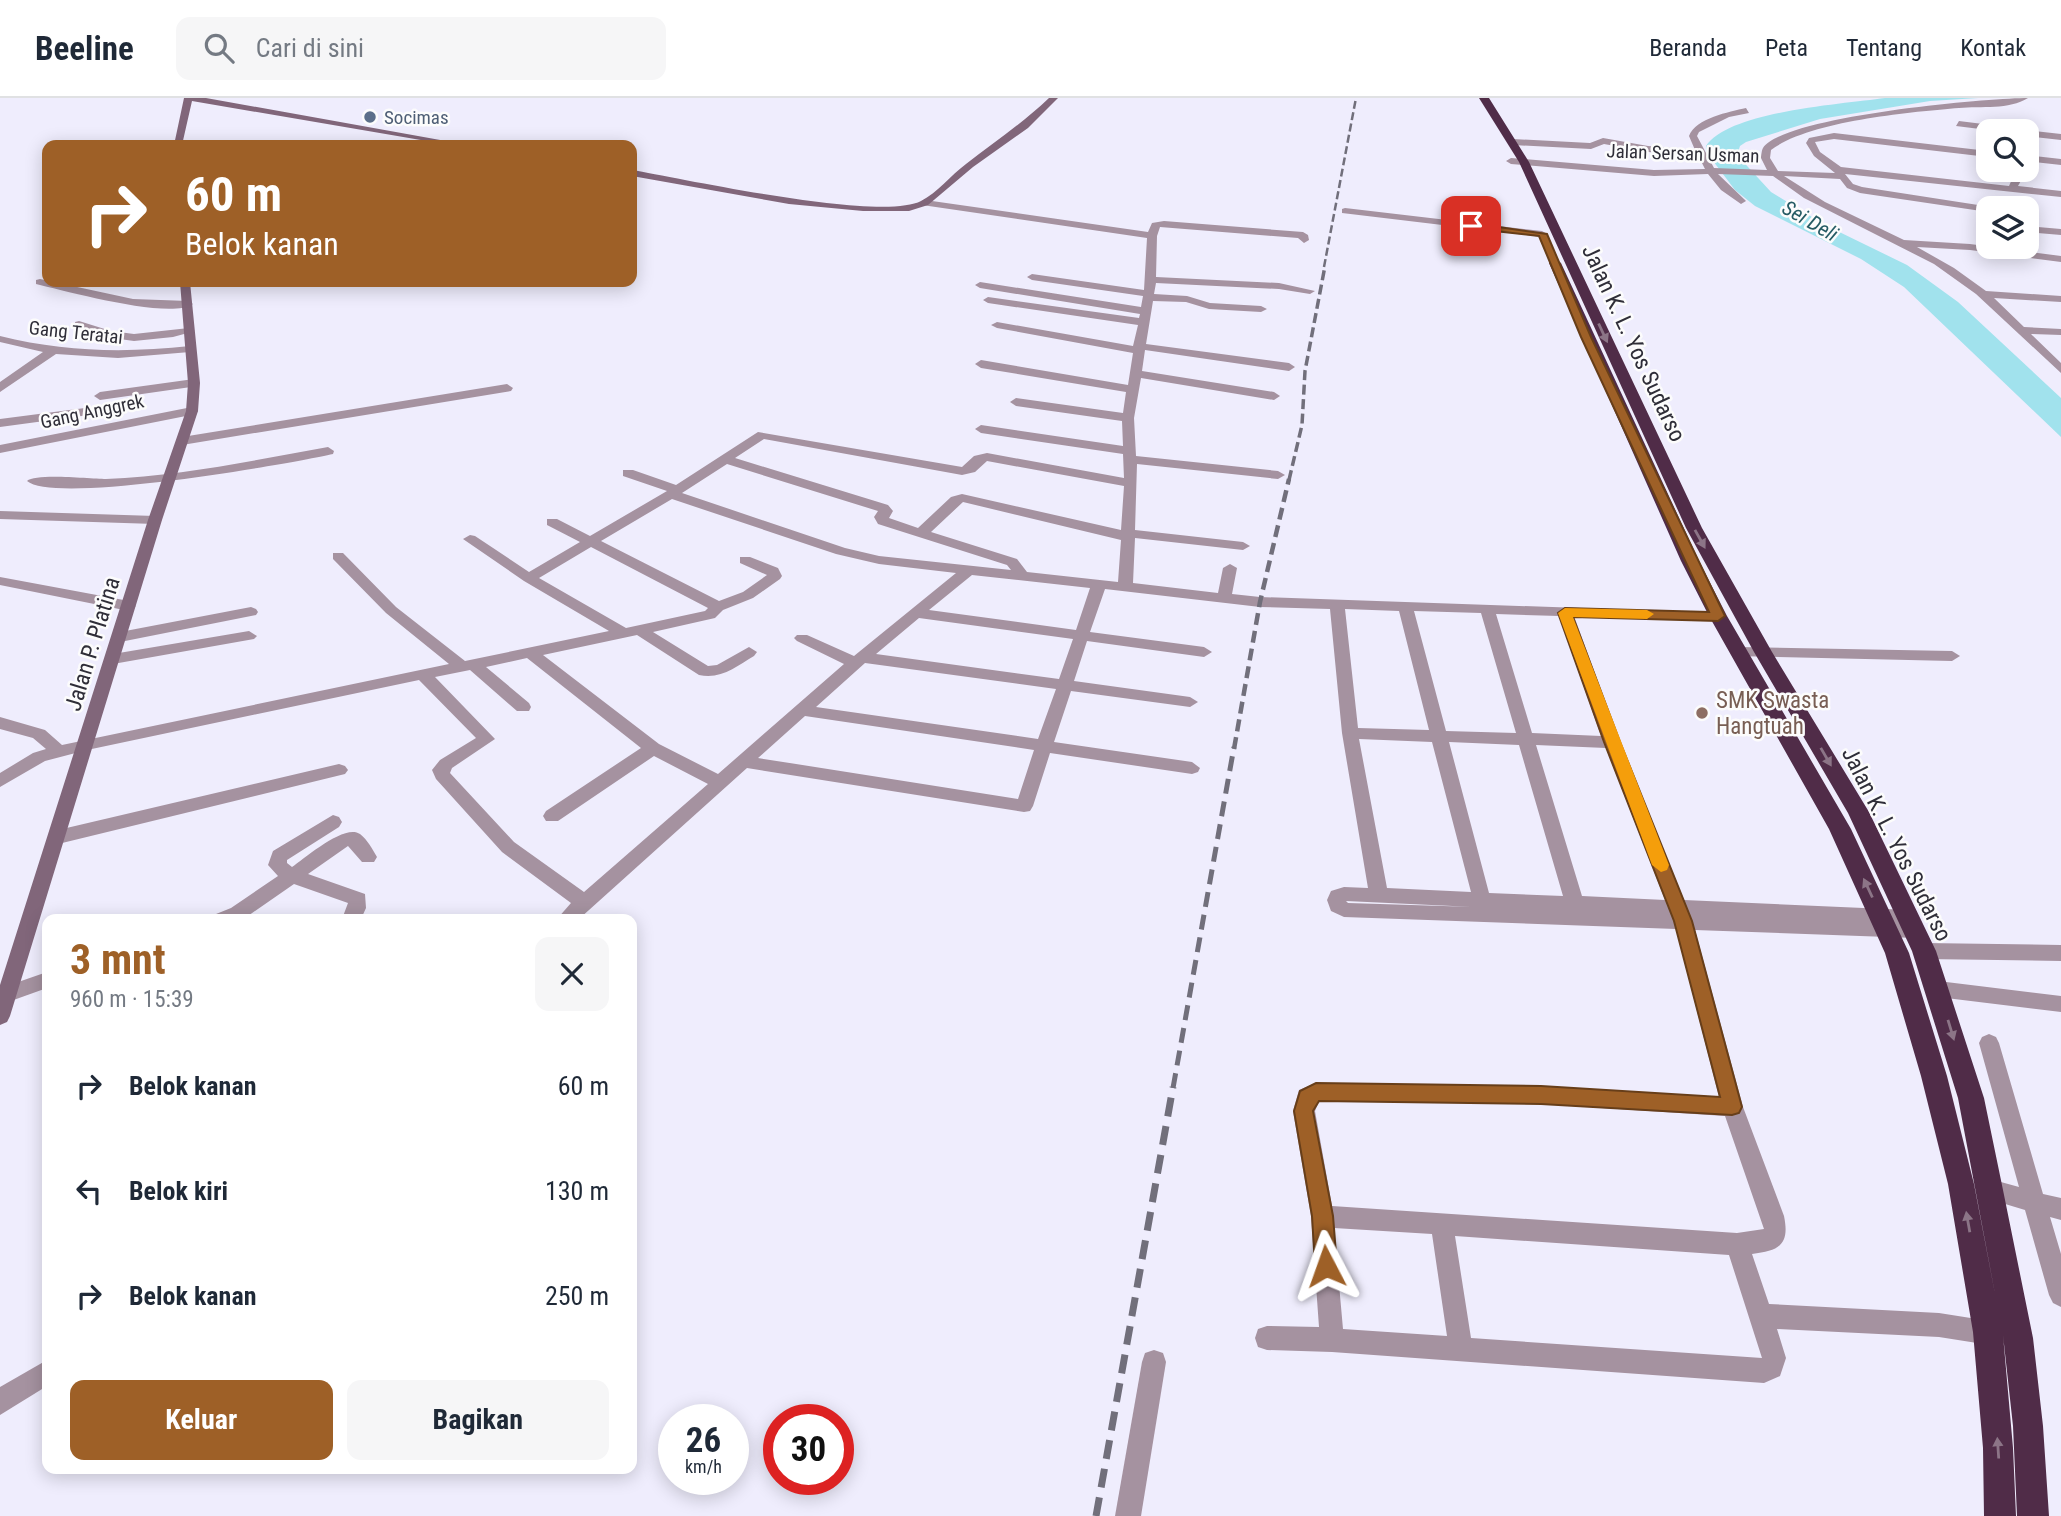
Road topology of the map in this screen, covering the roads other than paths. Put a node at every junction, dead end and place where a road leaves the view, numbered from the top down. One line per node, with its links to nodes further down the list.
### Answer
1 (189, 98): 11 (street); 12 (street)
2 (1054, 98): 29 (street)
3 (1474, 98): 16 (highway, Jalan K. L. Yos Sudarso)
4 (1483, 98): 16 (highway, Jalan K. L. Yos Sudarso)
5 (2024, 98): 24 (street)
6 (1746, 111): 14 (street)
7 (1959, 124): 8 (street)
8 (1976, 126)
9 (2039, 134): 10 (street)
10 (2061, 137)
11 (179, 140)
12 (435, 140)
13 (1629, 140): 14 (street)
14 (1699, 149): 16 (street); 20 (street)
15 (1976, 153): 22 (street)
16 (1516, 155): 21 (street, Jalan Sersan Usman); 34 (highway, Jalan K. L. Yos Sudarso); 127 (highway, Jalan K. L. Yos Sudarso, one-way to 127)
17 (2039, 159): 18 (street)
18 (2061, 162)
19 (1654, 163): 21 (street)
20 (1714, 171): 21 (street, Jalan Sersan Usman); 24 (street, Jalan Sersan Usman); 28 (street)
21 (1662, 173)
22 (1840, 173): 24 (street, Jalan Sersan Usman); 26 (street, Jalan Sersan Usman); 30 (street)
23 (637, 174): 29 (street)
24 (1774, 174): 37 (street)
25 (2015, 182): 26 (street)
26 (2012, 188): 27 (street, Jalan Sersan Usman)
27 (2061, 194)
28 (1741, 201)
29 (925, 203): 36 (street)
30 (1976, 207)
31 (1345, 211): 34 (street)
32 (2039, 230): 33 (street)
33 (2061, 232)
34 (1542, 234): 117 (highway, Jalan K. L. Yos Sudarso)
35 (1211, 235): 36 (street)
36 (1152, 236): 41 (street)
37 (1898, 243): 38 (street); 47 (street)
38 (2061, 259)
39 (1266, 272): 43 (street)
40 (1032, 278): 48 (street)
41 (1150, 280): 43 (street); 48 (street)
42 (980, 285): 53 (street)
43 (1250, 285): 46 (street)
44 (67, 287): 51 (street)
45 (186, 287): 51 (street, Jalan P. Platina)
46 (1310, 291)
47 (1982, 294): 49 (street); 56 (street)
48 (1148, 295): 52 (street); 53 (street)
49 (2061, 299)
50 (988, 300): 53 (street)
51 (188, 304): 57 (street, Jalan P. Platina)
52 (1261, 309)
53 (1144, 316): 60 (street)
54 (79, 324): 57 (street)
55 (998, 325): 60 (street)
56 (2021, 330): 58 (street); 63 (street)
57 (189, 331): 61 (street, Jalan P. Platina)
58 (2061, 332)
59 (0, 340): 62 (street, Gang Teratai)
60 (1138, 348): 65 (street); 67 (street)
61 (190, 349): 62 (street, Gang Teratai); 68 (street, Jalan P. Platina)
62 (54, 350): 70 (street)
63 (2055, 358): 66 (street)
64 (981, 364): 71 (street)
65 (1289, 367)
66 (2061, 369)
67 (1134, 373): 71 (street); 73 (street)
68 (194, 383): 72 (street); 75 (street, Jalan P. Platina)
69 (507, 388): 80 (street)
70 (3, 389)
71 (1132, 389): 77 (street)
72 (100, 396)
73 (1274, 396)
74 (1016, 402): 77 (street)
75 (192, 411): 80 (street, Jalan P. Platina); 81 (street, Gang Anggrek)
76 (85, 412): 78 (street)
77 (1128, 418): 83 (street)
78 (0, 423)
79 (981, 429): 83 (street)
80 (182, 441): 87 (street, Jalan P. Platina)
81 (0, 449)
82 (328, 452): 87 (street)
83 (1128, 455): 86 (street); 89 (street)
84 (725, 459): 89 (street); 90 (street); 94 (street)
85 (628, 473): 90 (street)
86 (1278, 475)
87 (170, 477): 88 (street); 92 (street, Jalan P. Platina)
88 (34, 481)
89 (1131, 483): 95 (street)
90 (675, 492): 97 (street); 102 (street)
91 (0, 515): 92 (street)
92 (155, 520): 109 (street, Jalan P. Platina)
93 (552, 522): 97 (street)
94 (922, 532): 95 (street); 103 (street)
95 (1126, 535): 98 (street); 107 (street)
96 (470, 539): 104 (street)
97 (593, 542): 104 (street); 111 (street)
98 (1243, 545)
99 (338, 556): 131 (street)
100 (745, 560): 111 (street)
101 (1230, 568): 108 (street)
102 (970, 569): 103 (street); 115 (street)
103 (1021, 574): 106 (street)
104 (529, 578): 118 (street)
105 (0, 581): 109 (street)
106 (1099, 584): 107 (street); 121 (street)
107 (1125, 587): 108 (street)
108 (1224, 598): 110 (street)
109 (129, 606): 120 (street, Jalan P. Platina)
110 (1337, 606): 112 (street); 138 (street)
111 (718, 607): 118 (street)
112 (1405, 607): 113 (street); 139 (street)
113 (1487, 609): 116 (street); 140 (street)
114 (251, 612): 120 (street)
115 (915, 613): 121 (street); 130 (street)
116 (1565, 613): 117 (street); 141 (street)
117 (1718, 616): 126 (highway, Jalan K. L. Yos Sudarso)
118 (632, 632): 123 (street); 124 (street)
119 (249, 636): 129 (street)
120 (120, 637): 129 (street, Jalan P. Platina)
121 (1083, 637): 125 (street); 133 (street)
122 (802, 638): 130 (street)
123 (529, 652): 131 (street); 144 (street)
124 (749, 652)
125 (1204, 652)
126 (1738, 652): 127 (street); 164 (highway, Jalan K. L. Yos Sudarso, one-way to 126)
127 (1763, 652): 128 (street); 165 (highway, Jalan K. L. Yos Sudarso, one-way to 165)
128 (1952, 656)
129 (113, 659): 142 (street, Jalan P. Platina)
130 (858, 660): 133 (street); 136 (street)
131 (468, 666): 132 (street); 135 (street)
132 (424, 676): 142 (street); 157 (street)
133 (1065, 686): 134 (street); 143 (street)
134 (1190, 702)
135 (523, 708)
136 (802, 710): 143 (street); 146 (street)
137 (0, 723): 145 (street)
138 (1350, 733): 139 (street); 156 (street)
139 (1439, 736): 140 (street); 158 (street)
140 (1526, 739): 141 (street); 159 (street)
141 (1612, 742): 163 (street)
142 (87, 744): 145 (street); 153 (street, Jalan P. Platina)
143 (1043, 745): 146 (street); 147 (street)
144 (653, 748): 150 (street); 151 (street)
145 (58, 751): 149 (street)
146 (745, 762): 150 (street)
147 (1192, 768)
148 (339, 770): 153 (street)
149 (0, 781)
150 (721, 783): 157 (street)
151 (552, 816)
152 (333, 822): 155 (street)
153 (58, 837): 170 (street, Jalan P. Platina)
154 (368, 857): 155 (street)
155 (293, 877): 160 (street); 161 (street)
156 (1379, 895): 158 (street); 158 (street)
157 (585, 902): 162 (street)
158 (1484, 907): 159 (street)
159 (1577, 910): 163 (street)
160 (235, 914)
161 (354, 914)
162 (572, 914)
163 (1680, 914): 164 (street); 174 (street)
164 (1883, 922): 165 (street); 183 (highway, Jalan K. L. Yos Sudarso, one-way to 164)
165 (1912, 923): 166 (highway, Jalan K. L. Yos Sudarso)
166 (1924, 951): 167 (street); 169 (highway, Jalan K. L. Yos Sudarso)
167 (2061, 953)
168 (42, 982): 170 (street)
169 (1947, 990): 171 (street); 175 (highway, Jalan K. L. Yos Sudarso, one-way to 175)
170 (8, 995): 172 (street, Jalan P. Platina)
171 (2061, 1004)
172 (0, 1016)
173 (1989, 1044): 176 (street)
174 (1732, 1107): 178 (street); 180 (street)
175 (1990, 1190): 176 (street); 185 (highway, Jalan K. L. Yos Sudarso)
176 (2036, 1202): 177 (street); 181 (street)
177 (2061, 1209)
178 (1322, 1216): 179 (street); 186 (street)
179 (1442, 1225): 180 (street); 187 (street)
180 (1737, 1244): 182 (street)
181 (2061, 1295)
182 (1759, 1315): 183 (street); 187 (street)
183 (1988, 1332): 185 (street); 192 (highway, Jalan K. L. Yos Sudarso, one-way to 183)
184 (1267, 1338): 186 (street)
185 (2018, 1338): 193 (highway, Jalan K. L. Yos Sudarso)
186 (1332, 1340): 187 (street)
187 (1461, 1349)
188 (1154, 1362): 191 (street)
189 (42, 1375): 190 (street)
190 (0, 1402)
191 (1128, 1516)
192 (2000, 1516)
193 (2033, 1516)

